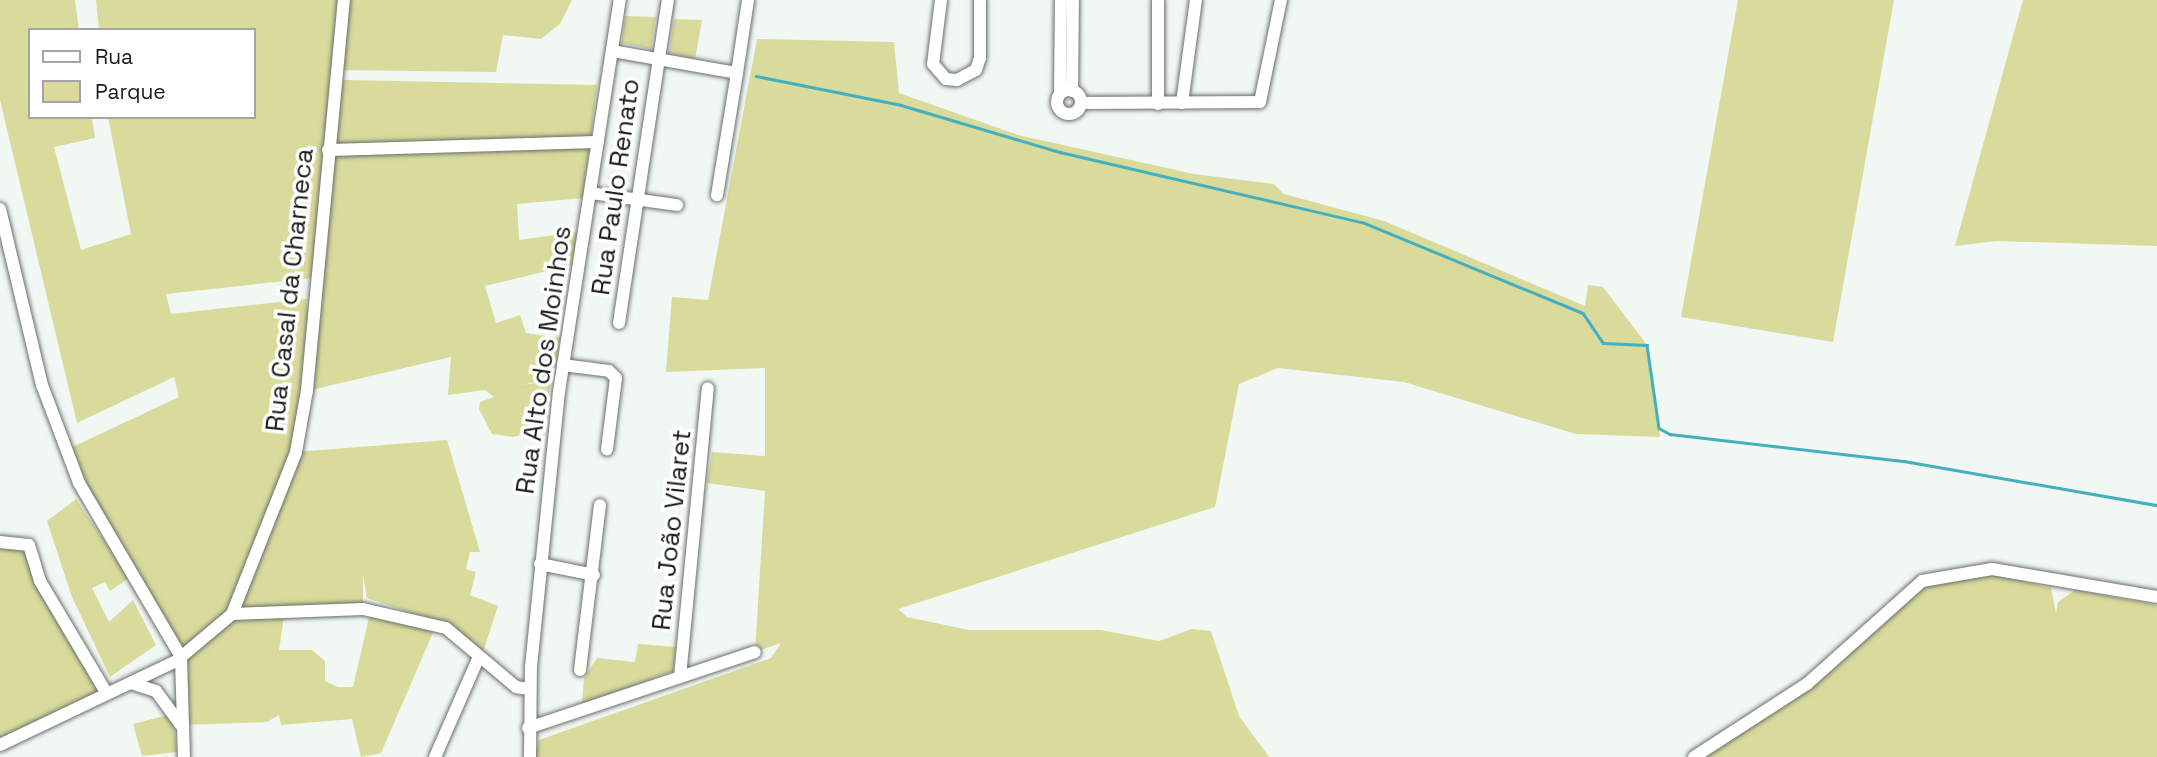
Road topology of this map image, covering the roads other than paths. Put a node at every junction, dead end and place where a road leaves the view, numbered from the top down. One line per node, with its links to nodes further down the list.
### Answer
1 (344, 0): 20 (street, Rua Casal da Charneca)
2 (620, 0): 12 (street, Rua Alto dos Moinhos)
3 (668, 0): 13 (street, Rua Paulo Renato)
4 (748, 0): 14 (street)
5 (941, 0): 6 (street)
6 (980, 0)
7 (1061, 0): 15 (street)
8 (1073, 0): 15 (street)
9 (1158, 0): 18 (street)
10 (1196, 0): 17 (street)
11 (1281, 0): 17 (street)
12 (612, 51): 13 (street); 19 (street, Rua Alto dos Moinhos)
13 (659, 57): 14 (street); 23 (street, Rua Paulo Renato)
14 (737, 73): 22 (street)
15 (1066, 92): 16 (street); 16 (street)
16 (1081, 103): 18 (street)
17 (1182, 103): 18 (street)
18 (1158, 104)
19 (598, 142): 20 (street); 21 (street, Rua Alto dos Moinhos)
20 (328, 150): 35 (street, Rua Casal da Charneca)
21 (590, 193): 23 (street); 27 (street, Rua Alto dos Moinhos)
22 (717, 195)
23 (637, 200): 24 (street); 26 (street, Rua Paulo Renato)
24 (677, 205)
25 (0, 209): 38 (street)
26 (619, 323)
27 (563, 366): 29 (street); 32 (street, Rua Alto dos Moinhos)
28 (708, 388): 40 (street, Rua João Vilaret)
29 (607, 449)
30 (600, 505): 33 (street)
31 (0, 542): 43 (street)
32 (540, 564): 33 (street); 42 (street, Rua Alto dos Moinhos)
33 (594, 575): 39 (street)
34 (2157, 597): 50 (street)
35 (232, 614): 37 (street); 38 (street)
36 (755, 652): 40 (street)
37 (479, 657): 42 (street); 48 (street)
38 (180, 658): 41 (street); 44 (street)
39 (580, 670)
40 (680, 677): 45 (street)
41 (131, 683): 43 (street); 44 (street)
42 (529, 689): 45 (street, Rua Alto dos Moinhos)
43 (107, 694): 46 (street)
44 (183, 727): 47 (street)
45 (527, 728): 49 (street, Rua Alto dos Moinhos)
46 (0, 745)
47 (184, 757)
48 (435, 757)
49 (530, 757)
50 (1695, 757)

